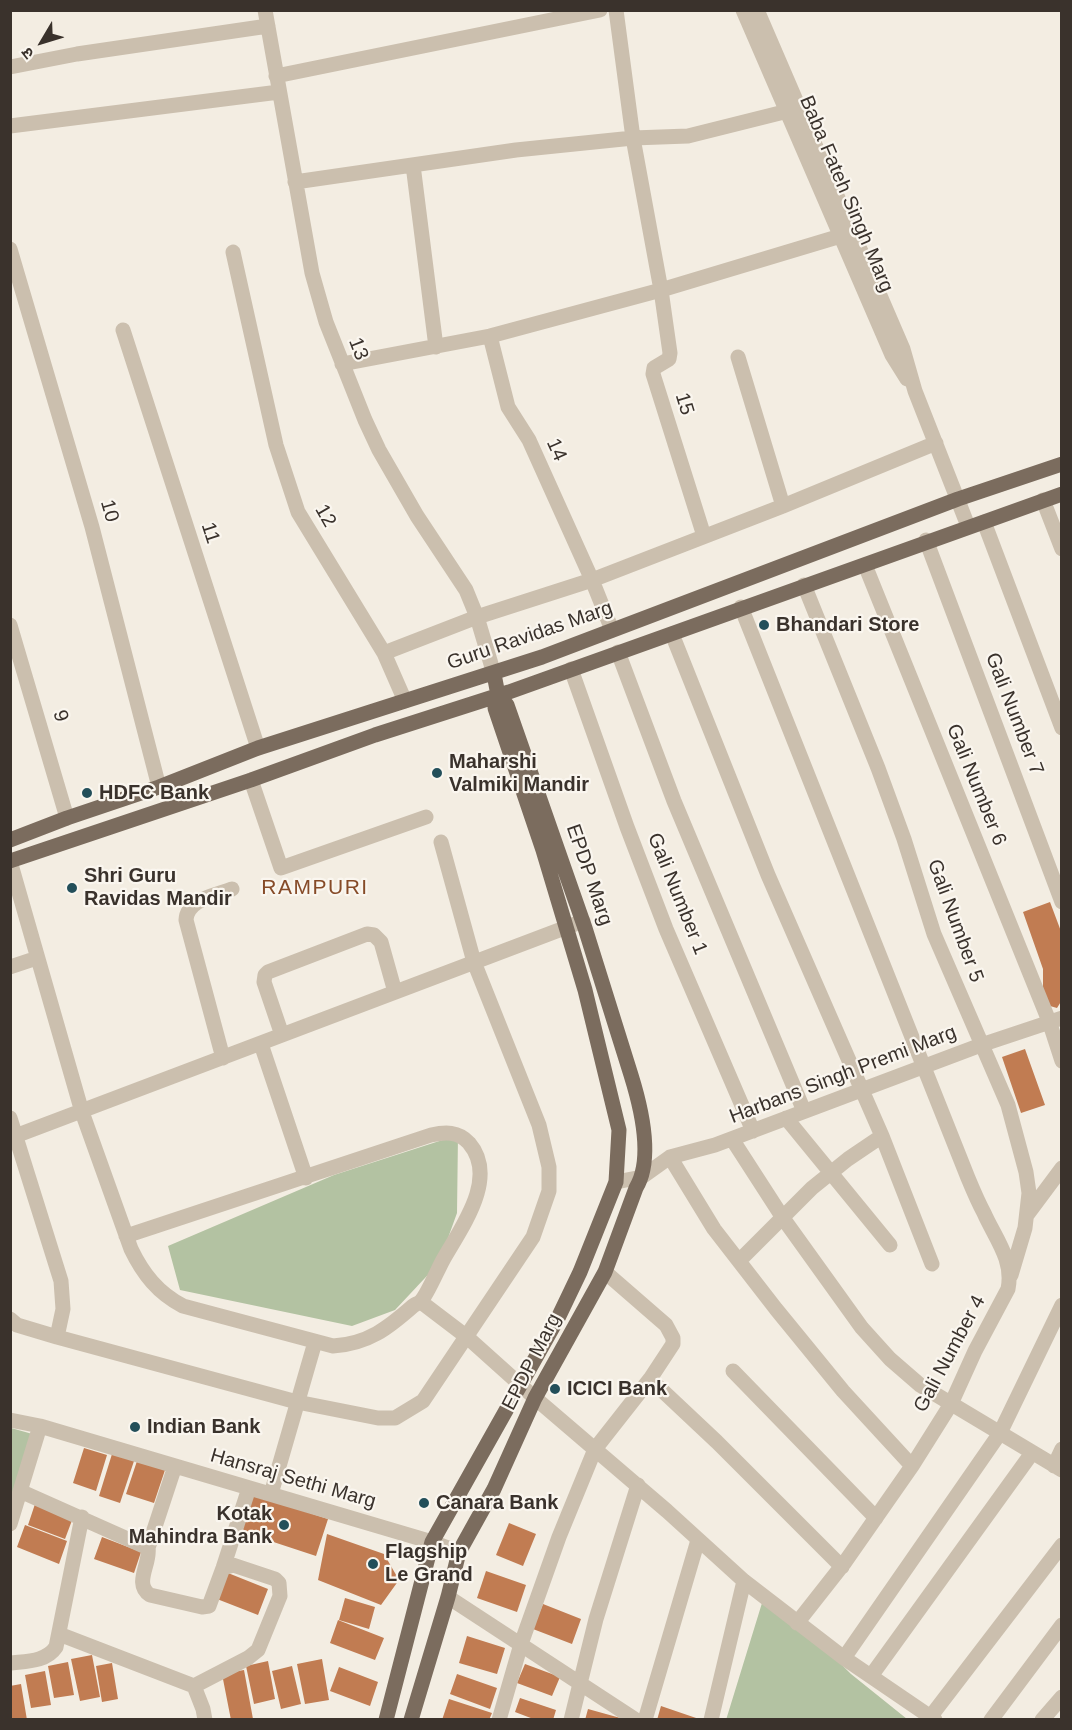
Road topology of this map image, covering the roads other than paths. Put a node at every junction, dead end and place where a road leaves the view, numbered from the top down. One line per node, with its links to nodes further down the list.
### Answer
1 (600, 10): 7 (street)
2 (616, 10): 11 (street)
3 (743, 10): 9 (street, Baba Fateh Singh Marg)
4 (757, 10): 9 (street, Baba Fateh Singh Marg)
5 (266, 18): 6 (street); 7 (street, 13)
6 (10, 67)
7 (276, 76): 8 (street, 13)
8 (279, 92): 10 (street); 13 (street, 13)
9 (794, 109): 11 (street); 14 (street, Baba Fateh Singh Marg)
10 (10, 126)
11 (633, 138): 12 (street); 17 (street)
12 (413, 165): 13 (street); 20 (street)
13 (295, 182): 22 (street, 13)
14 (847, 234): 17 (street); 23 (street, Baba Fateh Singh Marg)
15 (10, 249): 51 (street, 10)
16 (233, 252): 43 (street, 12)
17 (661, 290): 19 (street); 31 (street, 15)
18 (123, 330): 49 (street, 11)
19 (490, 336): 20 (street); 35 (street, 14)
20 (436, 347): 22 (street)
21 (738, 357): 28 (street)
22 (342, 364): 38 (street, 13)
23 (936, 443): 26 (street, Baba Fateh Singh Marg); 28 (street)
24 (1062, 464): 26 (main road, Guru Ravidas Marg)
25 (1062, 494): 27 (main road)
26 (958, 499): 30 (street, Baba Fateh Singh Marg); 40 (main road, Guru Ravidas Marg)
27 (1043, 500): 29 (main road); 33 (street)
28 (783, 506): 31 (street)
29 (984, 522): 30 (main road); 48 (street)
30 (968, 526): 32 (main road)
31 (704, 537): 35 (street)
32 (926, 540): 34 (main road); 58 (street, Gali Number 7)
33 (1062, 549)
34 (866, 565): 36 (main road); 65 (street, Gali Number 6)
35 (592, 580): 38 (street); 40 (street, 14)
36 (804, 585): 37 (main road); 68 (street, Gali Number 5)
37 (741, 607): 41 (main road); 71 (street)
38 (477, 617): 43 (street); 45 (street, 13)
39 (10, 625): 53 (street, 9)
40 (612, 630): 45 (main road, Guru Ravidas Marg)
41 (672, 634): 42 (main road); 72 (street)
42 (618, 652): 44 (main road); 73 (street)
43 (384, 653): 47 (street, 12)
44 (571, 669): 46 (main road); 77 (street, Gali Number 1)
45 (494, 674): 46 (main road); 47 (main road, Guru Ravidas Marg)
46 (498, 695): 50 (main road); 59 (main road, EPDP Marg); 60 (main road, EPDP Marg)
47 (405, 701): 49 (main road, Guru Ravidas Marg)
48 (1062, 728)
49 (258, 748): 51 (main road, Guru Ravidas Marg)
50 (251, 780): 52 (street); 56 (main road)
51 (159, 787): 53 (main road, Guru Ravidas Marg)
52 (426, 817)
53 (67, 818): 54 (main road, Guru Ravidas Marg)
54 (10, 840)
55 (441, 842): 62 (street)
56 (10, 861): 61 (street)
57 (232, 890): 69 (street)
58 (1062, 902)
59 (583, 921): 60 (street); 84 (main road, EPDP Marg)
60 (566, 926): 62 (street); 86 (main road, EPDP Marg)
61 (37, 958): 63 (street); 74 (street)
62 (474, 962): 64 (street); 99 (street)
63 (10, 967)
64 (396, 992): 66 (street); 66 (street)
65 (1055, 1020): 68 (street, Harbans Singh Premi Marg); 70 (street, Gali Number 6)
66 (282, 1035): 67 (street)
67 (261, 1044): 69 (street); 85 (street)
68 (981, 1045): 71 (street, Harbans Singh Premi Marg); 87 (street, Gali Number 5)
69 (223, 1058): 74 (street)
70 (1062, 1061)
71 (928, 1072): 72 (street, Harbans Singh Premi Marg); 94 (street)
72 (862, 1090): 73 (street, Harbans Singh Premi Marg); 78 (street)
73 (804, 1111): 76 (street, Harbans Singh Premi Marg)
74 (82, 1112): 79 (street); 89 (street)
75 (10, 1118): 79 (street)
76 (786, 1118): 77 (street, Harbans Singh Premi Marg); 83 (street)
77 (753, 1131): 80 (street, Harbans Singh Premi Marg)
78 (882, 1136): 83 (street); 92 (street)
79 (14, 1137): 98 (street)
80 (732, 1139): 81 (street, Harbans Singh Premi Marg); 88 (street)
81 (670, 1157): 84 (street, Harbans Singh Premi Marg); 91 (street)
82 (1062, 1168): 87 (street)
83 (830, 1173): 88 (street); 90 (street)
84 (642, 1177): 86 (street); 93 (main road, EPDP Marg)
85 (306, 1178): 89 (street); 95 (street)
86 (616, 1182): 103 (main road, EPDP Marg)
87 (1028, 1215): 94 (street, Gali Number 5)
88 (783, 1218): 91 (street); 106 (street)
89 (126, 1236): 100 (street)
90 (890, 1245)
91 (739, 1261): 114 (street)
92 (932, 1264)
93 (604, 1272): 102 (street); 104 (main road, EPDP Marg)
94 (1011, 1278): 106 (street, Gali Number 4)
95 (420, 1302): 99 (street); 100 (street)
96 (1062, 1305): 109 (street)
97 (10, 1319): 98 (street)
98 (57, 1337): 105 (street)
99 (468, 1337): 103 (street); 105 (street)
100 (315, 1342): 105 (street)
101 (733, 1371): 121 (street)
102 (650, 1379): 110 (street); 128 (street)
103 (520, 1384): 104 (street); 124 (main road, EPDP Marg)
104 (535, 1398): 110 (street); 127 (main road, EPDP Marg)
105 (297, 1402): 119 (street)
106 (951, 1404): 109 (street); 114 (street, Gali Number 4)
107 (10, 1420): 108 (street, Hansraj Sethi Marg)
108 (40, 1426): 113 (street, Hansraj Sethi Marg); 118 (street)
109 (1000, 1434): 112 (street); 136 (street)
110 (595, 1449): 116 (street); 135 (street)
111 (1062, 1449): 115 (street)
112 (1032, 1453): 115 (street); 138 (street)
113 (175, 1466): 117 (street, Hansraj Sethi Marg); 126 (street)
114 (912, 1466): 121 (street, Gali Number 4)
115 (1058, 1468)
116 (638, 1485): 123 (street); 139 (street)
117 (249, 1488): 119 (street, Hansraj Sethi Marg); 129 (street)
118 (20, 1491): 120 (street); 122 (street)
119 (271, 1494): 124 (street, Hansraj Sethi Marg)
120 (82, 1517): 126 (street); 134 (street)
121 (876, 1518): 128 (street, Gali Number 4)
122 (10, 1524)
123 (698, 1540): 130 (street); 149 (street)
124 (432, 1542): 127 (street, Hansraj Sethi Marg); 144 (main road, EPDP Marg)
125 (1062, 1545): 142 (street)
126 (148, 1548): 129 (street)
127 (459, 1552): 131 (main road, EPDP Marg)
128 (842, 1567): 132 (street, Gali Number 4)
129 (223, 1568): 140 (street)
130 (744, 1581): 132 (street); 150 (street)
131 (448, 1597): 135 (street); 145 (main road, EPDP Marg)
132 (797, 1623): 136 (street)
133 (1062, 1624): 151 (street)
134 (59, 1634): 137 (street); 140 (street)
135 (521, 1644): 139 (street); 146 (street)
136 (844, 1658): 138 (street)
137 (10, 1663)
138 (871, 1676): 142 (street)
139 (580, 1682): 147 (street); 148 (street)
140 (194, 1686): 143 (street)
141 (1062, 1696): 152 (street)
142 (933, 1718)
143 (205, 1719)
144 (386, 1719)
145 (411, 1719)
146 (499, 1719)
147 (571, 1719)
148 (636, 1719)
149 (645, 1719)
150 (711, 1719)
151 (991, 1719)
152 (1042, 1719)

